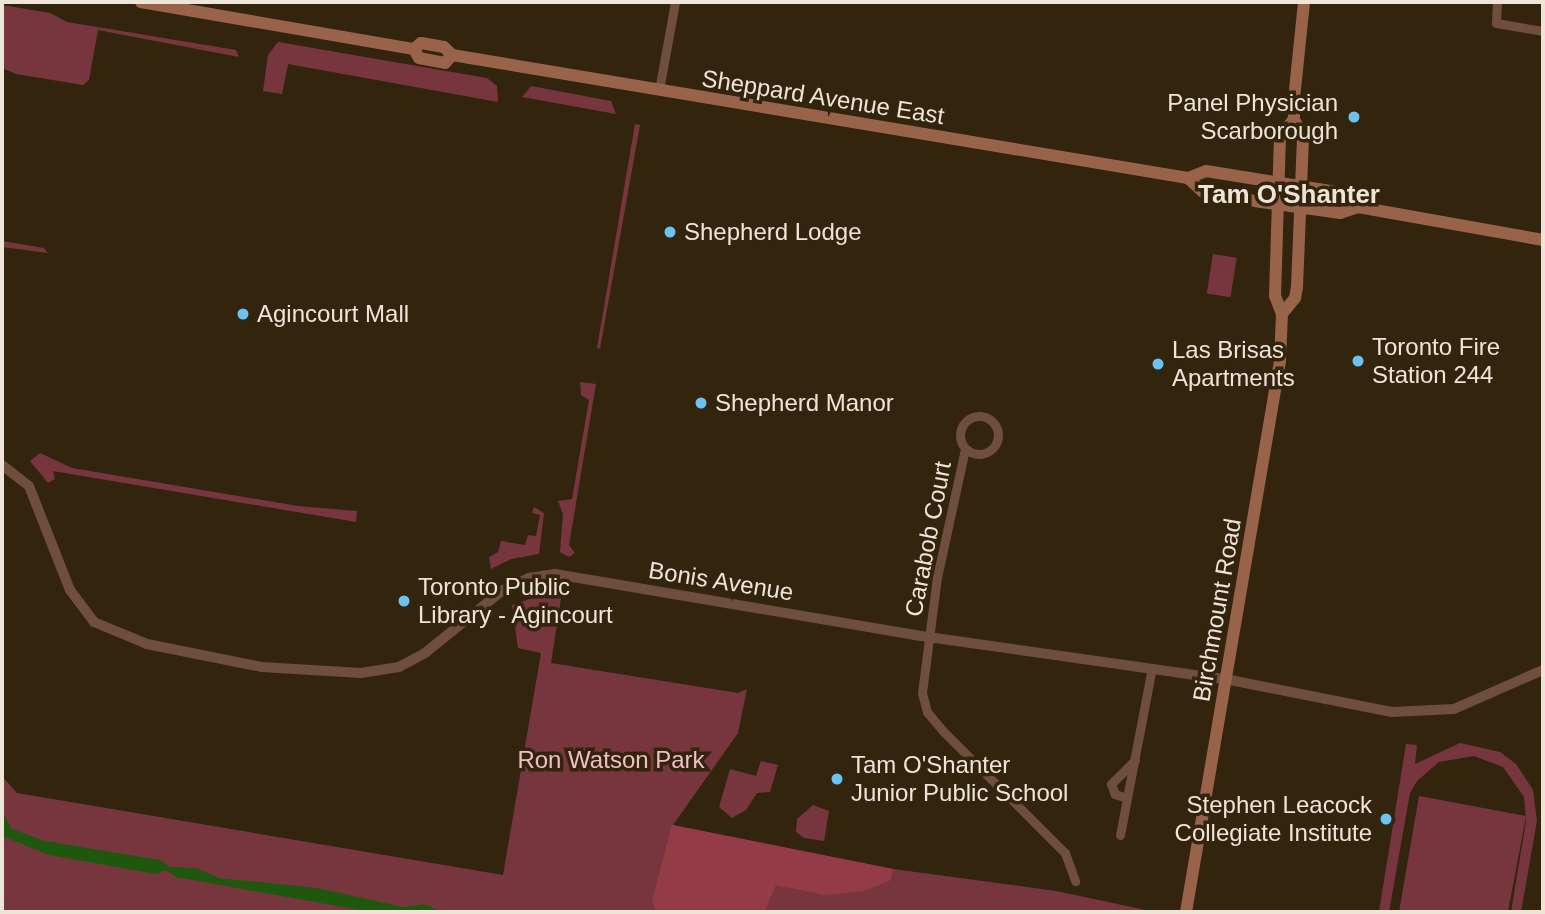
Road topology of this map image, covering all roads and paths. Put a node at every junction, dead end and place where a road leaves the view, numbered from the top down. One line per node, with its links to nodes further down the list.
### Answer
1 (141, 2): 6 (main road, Sheppard Avenue East)
2 (675, 2): 6 (street)
3 (1304, 2): 7 (main road, Birchmount Road)
4 (1497, 2): 5 (street)
5 (1543, 31)
6 (659, 90): 8 (main road, Sheppard Avenue East)
7 (1294, 119): 9 (main road, Birchmount Road); 10 (main road, Birchmount Road)
8 (1188, 178): 9 (main road, Sheppard Avenue East); 11 (main road, Sheppard Avenue East)
9 (1279, 182): 10 (main road, Sheppard Avenue East); 11 (main road, Birchmount Road)
10 (1301, 187): 12 (main road, Sheppard Avenue East); 13 (main road, Birchmount Road)
11 (1280, 205): 13 (main road, Sheppard Avenue East); 15 (main road, Birchmount Road)
12 (1358, 206): 13 (main road, Sheppard Avenue East); 14 (main road, Sheppard Avenue East)
13 (1301, 207): 15 (main road, Birchmount Road)
14 (1543, 240)
15 (1282, 314): 21 (main road, Birchmount Road)
16 (965, 449): 16 (street); 18 (street, Carabob Court)
17 (2, 465): 18 (street, Bonis Avenue)
18 (928, 637): 19 (street, Bonis Avenue); 25 (street, Carabob Court)
19 (1152, 668): 21 (street, Bonis Avenue); 22 (street)
20 (1543, 670): 21 (street, Bonis Avenue)
21 (1225, 679): 26 (main road, Birchmount Road)
22 (1136, 759): 23 (street); 23 (street)
23 (1127, 798): 24 (street)
24 (1120, 835)
25 (1075, 881)
26 (1186, 912)

